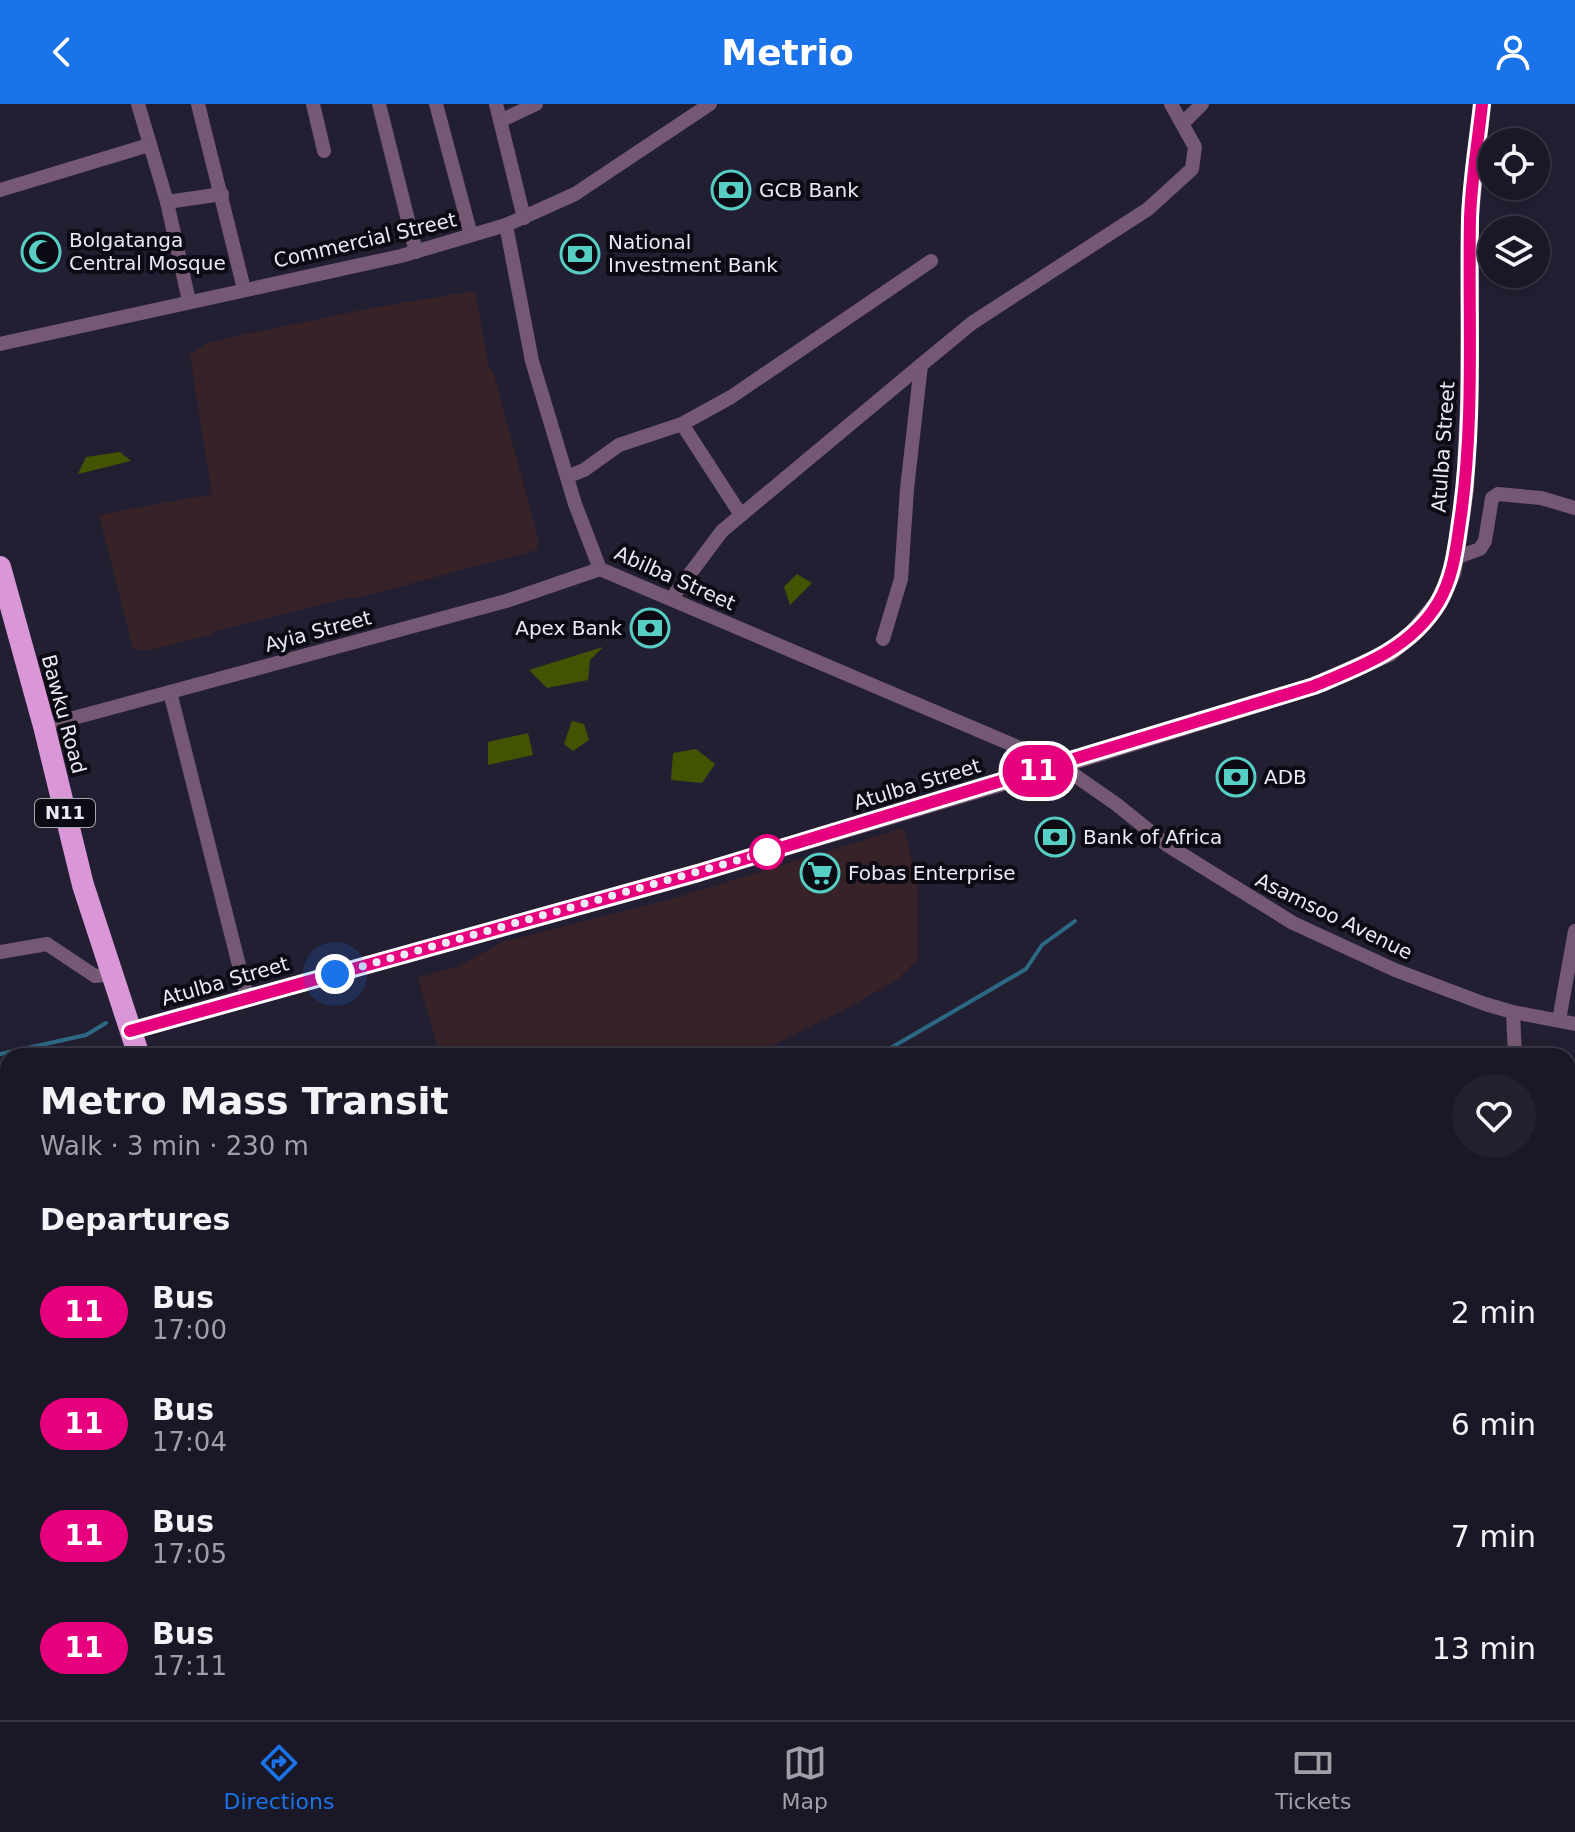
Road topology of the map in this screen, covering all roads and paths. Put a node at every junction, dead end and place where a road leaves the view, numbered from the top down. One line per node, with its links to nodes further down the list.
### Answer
1 (138, 104): 14 (street)
2 (198, 104): 17 (street)
3 (313, 104): 15 (street)
4 (379, 104): 22 (street)
5 (436, 104): 21 (street)
6 (496, 104): 12 (street)
7 (536, 104): 12 (street)
8 (710, 104): 19 (street, Commercial Street)
9 (1171, 104): 13 (street)
10 (1202, 104): 13 (street)
11 (1482, 104): 32 (street, Atulba Street)
12 (500, 121): 19 (street)
13 (1183, 123): 27 (street)
14 (149, 145): 16 (street); 18 (street)
15 (324, 151)
16 (0, 190)
17 (222, 194): 18 (street); 24 (street)
18 (167, 202): 25 (street)
19 (524, 218): 20 (street, Commercial Street)
20 (506, 225): 21 (street, Commercial Street); 29 (street, Abilba Street)
21 (471, 235): 22 (street, Commercial Street)
22 (416, 252): 24 (street, Commercial Street)
23 (931, 261): 28 (street)
24 (244, 289): 25 (street, Commercial Street)
25 (189, 301): 26 (street, Commercial Street)
26 (0, 344)
27 (921, 365): 31 (street); 36 (street)
28 (682, 424): 29 (street); 31 (street)
29 (569, 476): 34 (street, Abilba Street)
30 (1575, 508): 32 (street)
31 (741, 515): 35 (street)
32 (1455, 558): 39 (street, Atulba Street)
33 (0, 567): 38 (highway, Bawku Road / N11)
34 (600, 569): 35 (street, Abilba Street); 37 (street, Ayia Street)
35 (671, 599): 39 (street, Abilba Street)
36 (883, 639)
37 (170, 692): 38 (street, Ayia Street); 43 (street)
38 (44, 726): 42 (highway, Bawku Road / N11)
39 (1060, 765): 43 (street, Atulba Street); 44 (street, Asamsoo Avenue)
40 (1575, 931): 45 (street)
41 (0, 952): 42 (street)
42 (111, 974): 47 (highway, Bawku Road / N11)
43 (247, 997): 47 (street, Atulba Street)
44 (1513, 1012): 45 (street, Asamsoo Avenue); 49 (street)
45 (1559, 1020): 46 (street, Asamsoo Avenue)
46 (1575, 1024)
47 (130, 1031): 48 (highway, Bawku Road / N11)
48 (136, 1048)
49 (1515, 1048)

